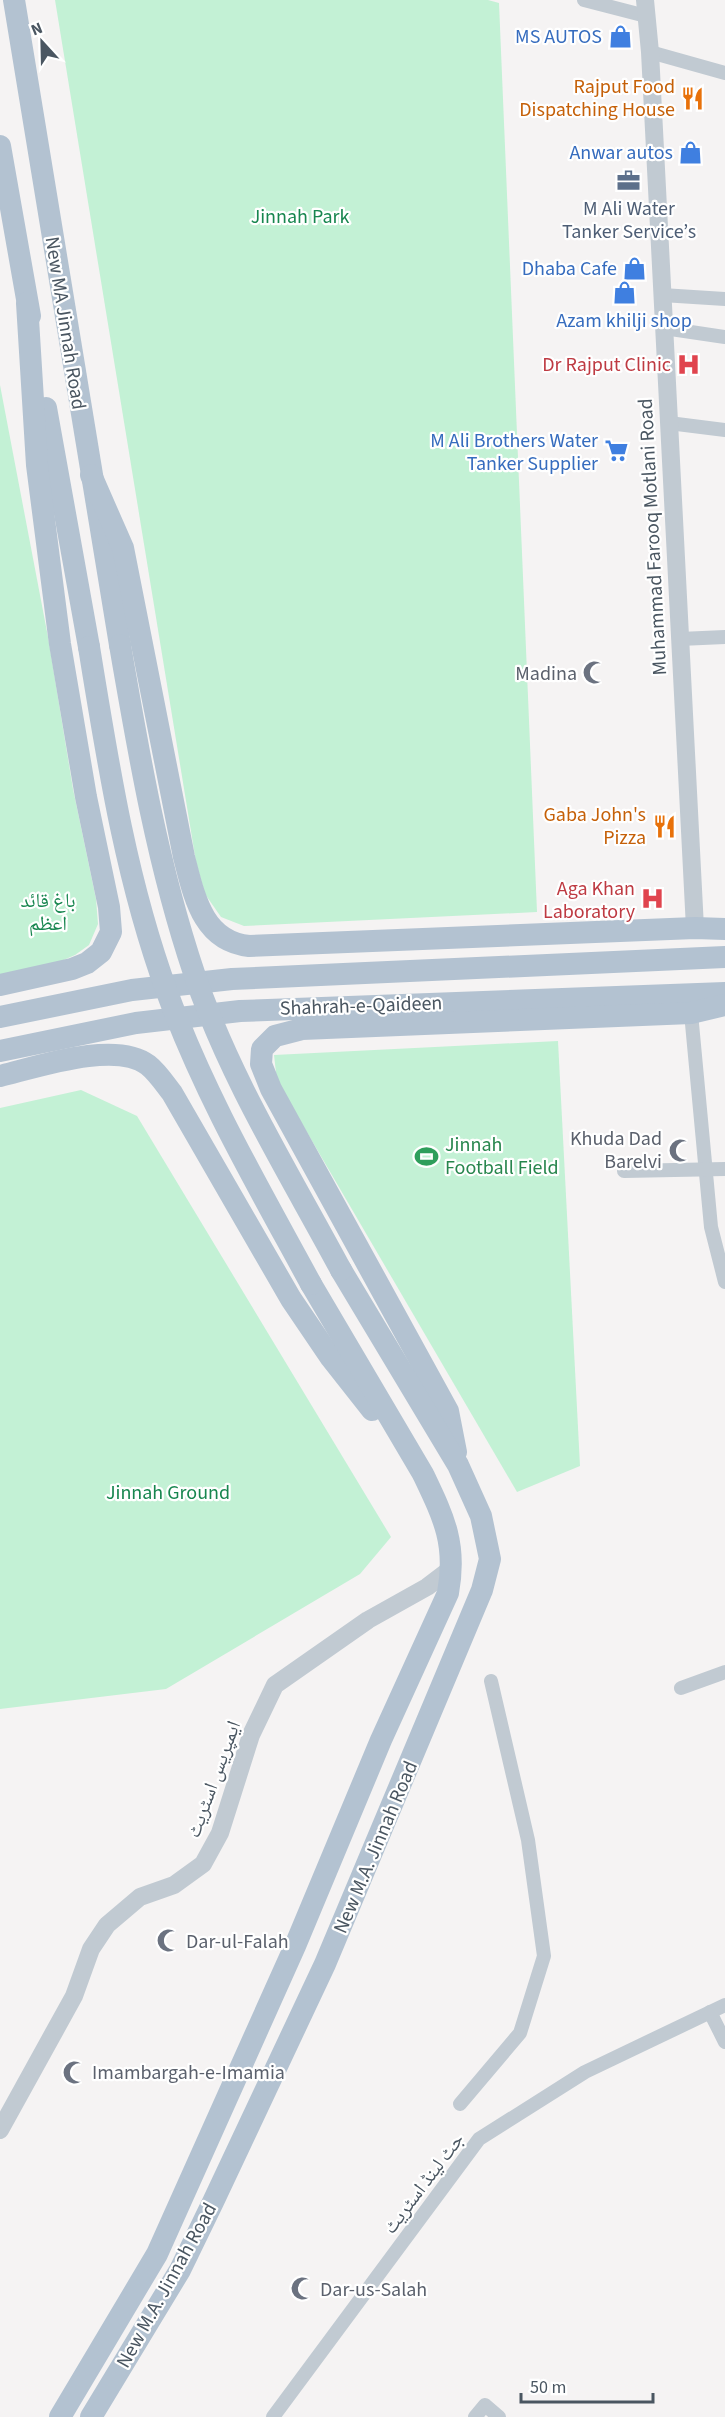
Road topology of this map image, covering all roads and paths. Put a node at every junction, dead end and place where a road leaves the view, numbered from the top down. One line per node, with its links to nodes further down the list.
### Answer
1 (14, 0): 14 (main road, New MA Jinnah Road)
2 (584, 0): 3 (street)
3 (646, 8): 4 (street, Muhammad Farooq Motlani Road)
4 (650, 52): 5 (street); 7 (street, Muhammad Farooq Motlani Road)
5 (725, 73)
6 (0, 146): 9 (main road)
7 (662, 295): 8 (street); 10 (street, Muhammad Farooq Motlani Road)
8 (725, 299)
9 (27, 303): 20 (main road); 33 (main road, New M.A. Jinnah Road, bridge)
10 (664, 328): 11 (street); 12 (street, Muhammad Farooq Motlani Road)
11 (725, 337)
12 (669, 423): 13 (street); 16 (street, Muhammad Farooq Motlani Road)
13 (725, 430)
14 (91, 476): 17 (main road); 30 (main road, New MA Jinnah Road, bridge)
15 (725, 637): 16 (street)
16 (680, 639): 17 (street, Muhammad Farooq Motlani Road)
17 (695, 928): 18 (main road)
18 (725, 929)
19 (725, 957): 24 (main road, Shahrah-e-Qaideen)
20 (0, 986)
21 (725, 993): 25 (main road, Shahrah-e-Qaideen)
22 (725, 1005): 23 (main road)
23 (691, 1013): 28 (street); 32 (main road)
24 (0, 1017)
25 (0, 1052)
26 (0, 1076): 33 (main road)
27 (725, 1169): 28 (street)
28 (706, 1170): 29 (street); 31 (street)
29 (624, 1171)
30 (341, 1270): 32 (main road, New M.A. Jinnah Road)
31 (725, 1282)
32 (458, 1465): 44 (main road, New M.A. Jinnah Road)
33 (423, 1474): 34 (main road, New M.A. Jinnah Road)
34 (452, 1568): 42 (street, ایمپریس اسٹریٹ); 43 (main road, New M.A. Jinnah Road)
35 (725, 1672): 37 (street)
36 (492, 1681): 41 (street)
37 (681, 1688)
38 (725, 2005): 39 (street, جٹ لینڈ اسٹریٹ)
39 (710, 2012): 40 (street); 45 (street, جٹ لینڈ اسٹریٹ)
40 (725, 2042)
41 (460, 2104)
42 (0, 2130)
43 (60, 2417)
44 (91, 2417)
45 (273, 2417)
46 (475, 2417): 47 (street)
47 (499, 2417)

